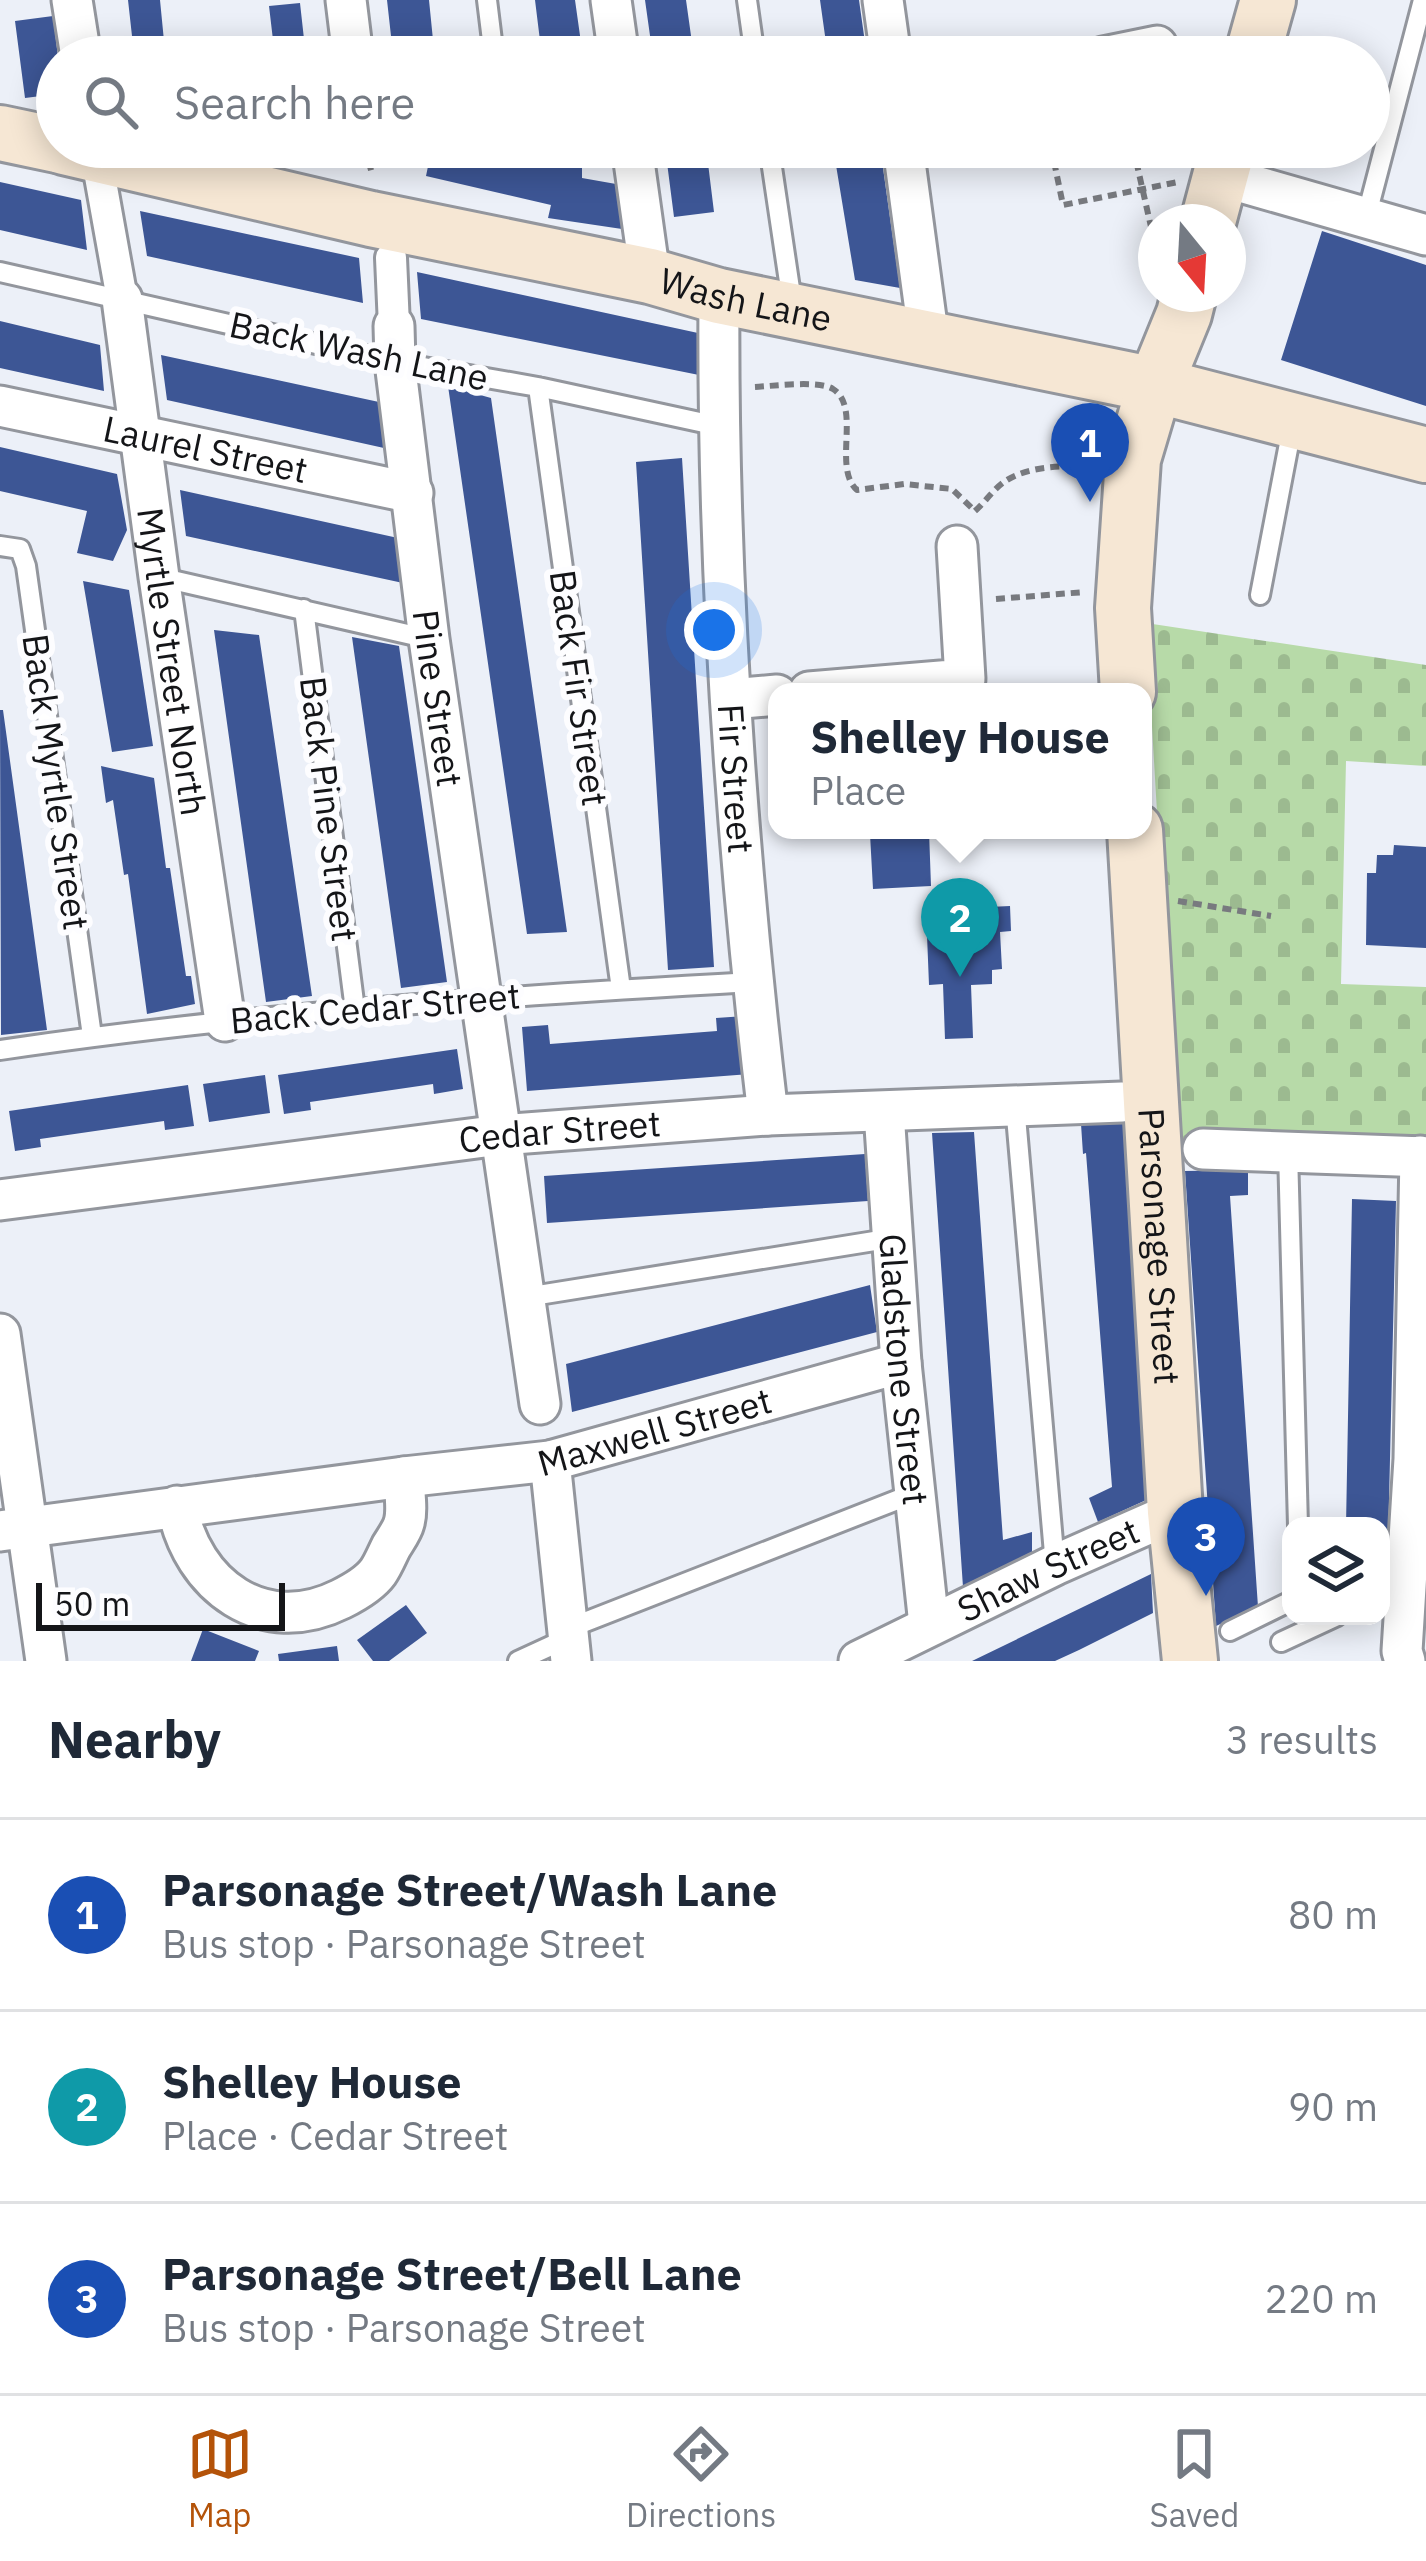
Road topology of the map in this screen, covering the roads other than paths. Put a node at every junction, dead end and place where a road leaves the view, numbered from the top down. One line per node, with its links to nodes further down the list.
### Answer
1 (72, 0): 10 (street)
2 (346, 0): 11 (street)
3 (487, 0): 12 (lane)
4 (611, 0): 13 (street)
5 (747, 0): 14 (lane)
6 (883, 0): 15 (street)
7 (1268, 0): 16 (main road)
8 (1423, 0): 9 (lane)
9 (1421, 24): 17 (lane)
10 (78, 36)
11 (350, 36)
12 (491, 36)
13 (616, 36)
14 (752, 36)
15 (888, 36)
16 (1258, 36)
17 (1390, 133)
18 (0, 134): 19 (main road, Wash Lane)
19 (36, 140)
20 (84, 168): 33 (street)
21 (161, 168): 31 (main road, Wash Lane)
22 (635, 168): 31 (street)
23 (772, 168): 34 (lane)
24 (906, 168): 36 (street)
25 (1380, 168): 27 (lane)
26 (1218, 183): 27 (street)
27 (1366, 218): 28 (street)
28 (1426, 235)
29 (391, 258): 37 (street, Pine Street)
30 (0, 272): 33 (lane, Back Wash Lane)
31 (650, 276): 32 (main road, Wash Lane)
32 (719, 296): 34 (main road, Wash Lane); 41 (street, Fir Street)
33 (122, 299): 37 (lane, Back Wash Lane); 43 (street, Myrtle Street North)
34 (793, 311): 36 (main road, Wash Lane)
35 (1184, 312): 38 (main road)
36 (923, 338): 38 (main road, Wash Lane)
37 (394, 344): 39 (lane, Back Wash Lane); 45 (street, Pine Street)
38 (1155, 385): 42 (main road, Wash Lane); 53 (main road)
39 (538, 387): 41 (lane, Back Wash Lane); 58 (lane, Back Fir Street)
40 (0, 406): 43 (street, Laurel Street)
41 (718, 406): 55 (street, Fir Street)
42 (1293, 420): 44 (main road, Wash Lane); 49 (lane)
43 (140, 435): 45 (street, Laurel Street); 48 (street, Myrtle Street North)
44 (1426, 455)
45 (413, 493): 51 (street, Pine Street)
46 (966, 528): 52 (street)
47 (0, 546): 62 (lane, Back Myrtle Street)
48 (158, 577): 50 (lane); 61 (street, Myrtle Street North)
49 (1260, 595)
50 (304, 609): 51 (lane); 60 (lane, Back Pine Street)
51 (430, 639): 59 (street, Pine Street)
52 (977, 683)
53 (1128, 683)
54 (768, 696): 55 (street)
55 (731, 699): 57 (street, Fir Street)
56 (1136, 839): 83 (main road, Parsonage Street)
57 (752, 982): 58 (lane, Back Cedar Street); 67 (street, Fir Street)
58 (621, 989): 59 (lane, Back Cedar Street)
59 (481, 998): 60 (lane, Back Cedar Street); 68 (street, Pine Street)
60 (355, 1010): 61 (lane, Back Cedar Street)
61 (225, 1021): 62 (lane, Back Cedar Street)
62 (92, 1036): 63 (lane, Back Cedar Street)
63 (0, 1050)
64 (1122, 1102): 65 (street, Cedar Street)
65 (1015, 1105): 66 (street, Cedar Street); 87 (lane)
66 (884, 1112): 67 (street, Cedar Street); 73 (street, Gladstone Street)
67 (768, 1115): 68 (street, Cedar Street)
68 (500, 1135): 72 (street, Cedar Street); 74 (street, Pine Street)
69 (1203, 1149): 70 (street)
70 (1288, 1151): 71 (street); 84 (lane)
71 (1423, 1156): 78 (street)
72 (0, 1200)
73 (892, 1238): 74 (lane); 76 (street, Gladstone Street)
74 (526, 1297): 77 (street, Pine Street)
75 (0, 1334): 85 (street)
76 (901, 1363): 79 (street, Maxwell Street); 81 (street, Gladstone Street)
77 (540, 1404)
78 (1420, 1459): 86 (street)
79 (550, 1461): 80 (street, Maxwell Street); 91 (street)
80 (404, 1477): 82 (street, Maxwell Street); 82 (street)
81 (915, 1493): 89 (street, Gladstone Street); 91 (lane)
82 (177, 1506): 85 (street, Maxwell Street)
83 (1175, 1512): 87 (street, Shaw Street); 93 (main road, Parsonage Street)
84 (1298, 1517)
85 (15, 1529): 95 (street)
86 (1396, 1557): 97 (street)
87 (1054, 1565): 89 (street, Shaw Street)
88 (1282, 1606): 93 (lane)
89 (929, 1625): 94 (street, Shaw Street)
90 (1318, 1625): 92 (lane)
91 (569, 1642): 96 (lane)
92 (1281, 1642)
93 (1195, 1652)
94 (865, 1660)
95 (46, 1661)
96 (518, 1661)
97 (1405, 1661)

